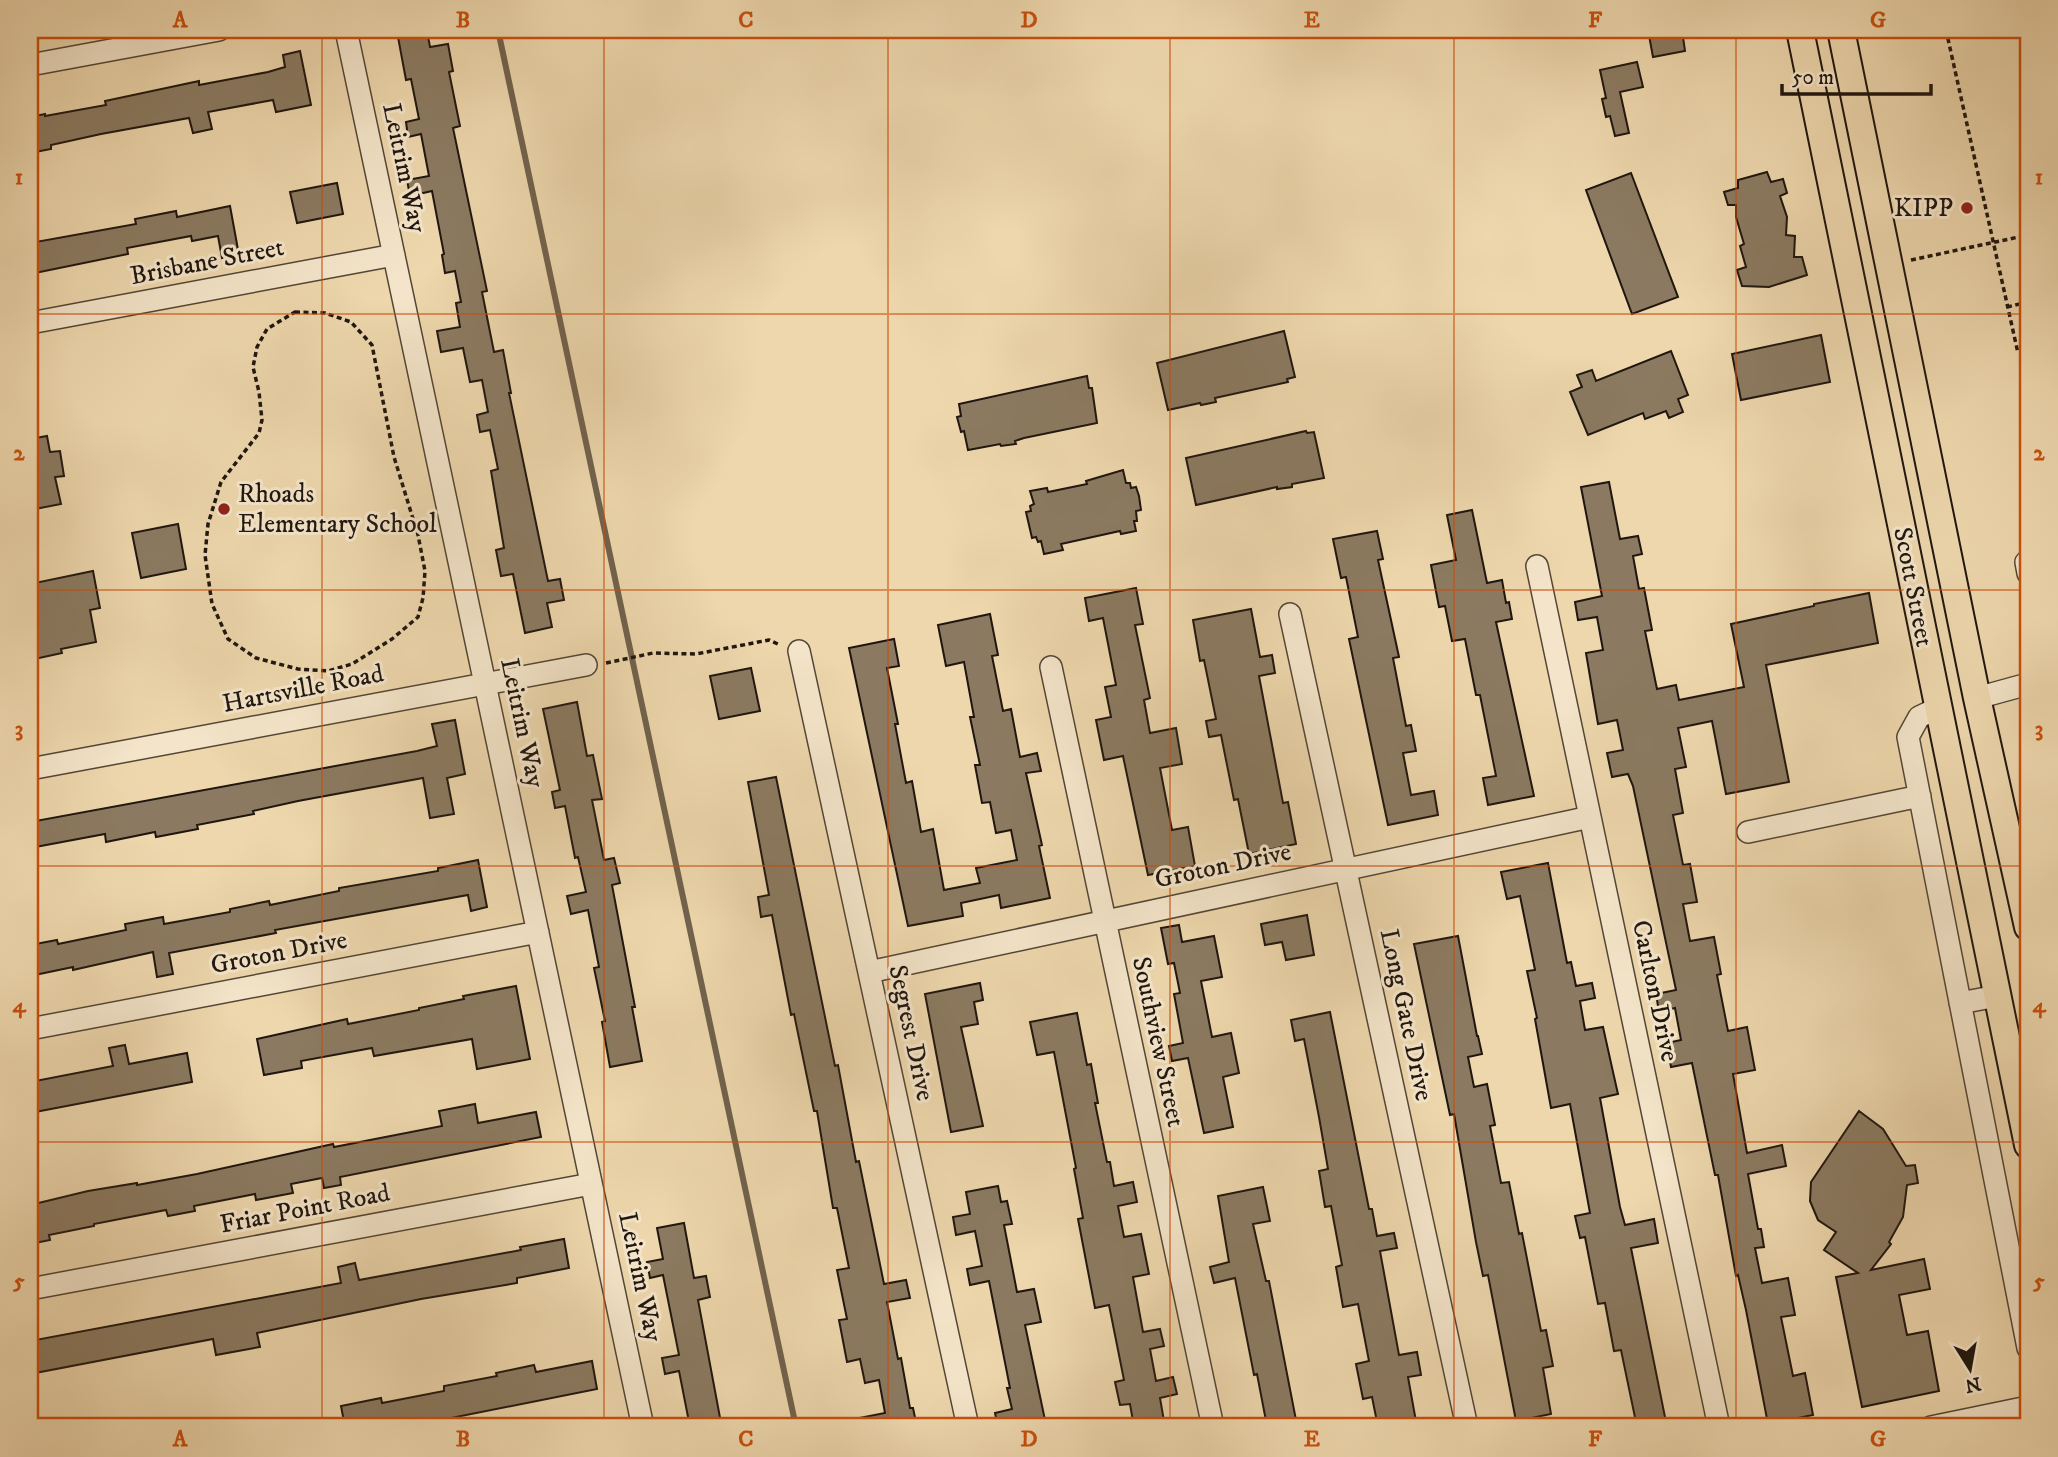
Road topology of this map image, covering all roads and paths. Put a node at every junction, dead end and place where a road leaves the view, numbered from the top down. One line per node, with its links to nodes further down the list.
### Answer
1 (219, 30): 8 (street)
2 (346, 30): 13 (street, Leitrim Way)
3 (1800, 30): 10 (main road, Scott Street)
4 (1841, 30): 9 (main road, Scott Street)
5 (1946, 30): 7 (path)
6 (1975, 30): 7 (path)
7 (1948, 36): 12 (path)
8 (30, 65)
9 (1852, 87): 10 (main road); 30 (main road, Scott Street)
10 (1813, 94): 31 (main road, Scott Street)
11 (2028, 235): 12 (path)
12 (1993, 242): 14 (path); 16 (path)
13 (394, 255): 17 (street, Brisbane Street); 28 (street, Leitrim Way)
14 (1908, 261)
15 (2028, 302): 16 (path)
16 (2007, 307): 18 (path)
17 (30, 323)
18 (2018, 353)
19 (2028, 561): 21 (street)
20 (1537, 566): 34 (street, Carlton Drive)
21 (2028, 573)
22 (1290, 614): 36 (street, Long Gate Drive)
23 (418, 617): 23 (path)
24 (799, 651): 25 (path); 40 (street, Segrest Drive)
25 (611, 662)
26 (586, 665): 28 (street, Hartsville Road)
27 (1051, 667): 37 (street, Southview Street)
28 (485, 683): 32 (street, Hartsville Road); 39 (street, Leitrim Way)
29 (2028, 684): 30 (street)
30 (1977, 698): 31 (main road); 38 (main road, Scott Street)
31 (1938, 708): 33 (street); 41 (main road, Scott Street)
32 (30, 769)
33 (1920, 796): 35 (street); 42 (street)
34 (1590, 817): 36 (street, Groton Drive); 53 (street, Carlton Drive)
35 (1748, 832)
36 (1346, 869): 37 (street, Groton Drive); 52 (street, Long Gate Drive)
37 (1103, 920): 40 (street, Groton Drive); 51 (street, Southview Street)
38 (2028, 927)
39 (538, 932): 43 (street, Groton Drive); 45 (street, Leitrim Way)
40 (869, 972): 50 (street, Segrest Drive)
41 (1997, 996): 42 (street); 44 (main road, Scott Street)
42 (1960, 1003): 47 (street)
43 (30, 1029)
44 (2028, 1145)
45 (592, 1184): 46 (street, Friar Point Road); 49 (street, Leitrim Way)
46 (30, 1289)
47 (2028, 1348)
48 (2028, 1407): 54 (street)
49 (643, 1427)
50 (968, 1427)
51 (1213, 1427)
52 (1467, 1427)
53 (1719, 1427)
54 (1931, 1427)

